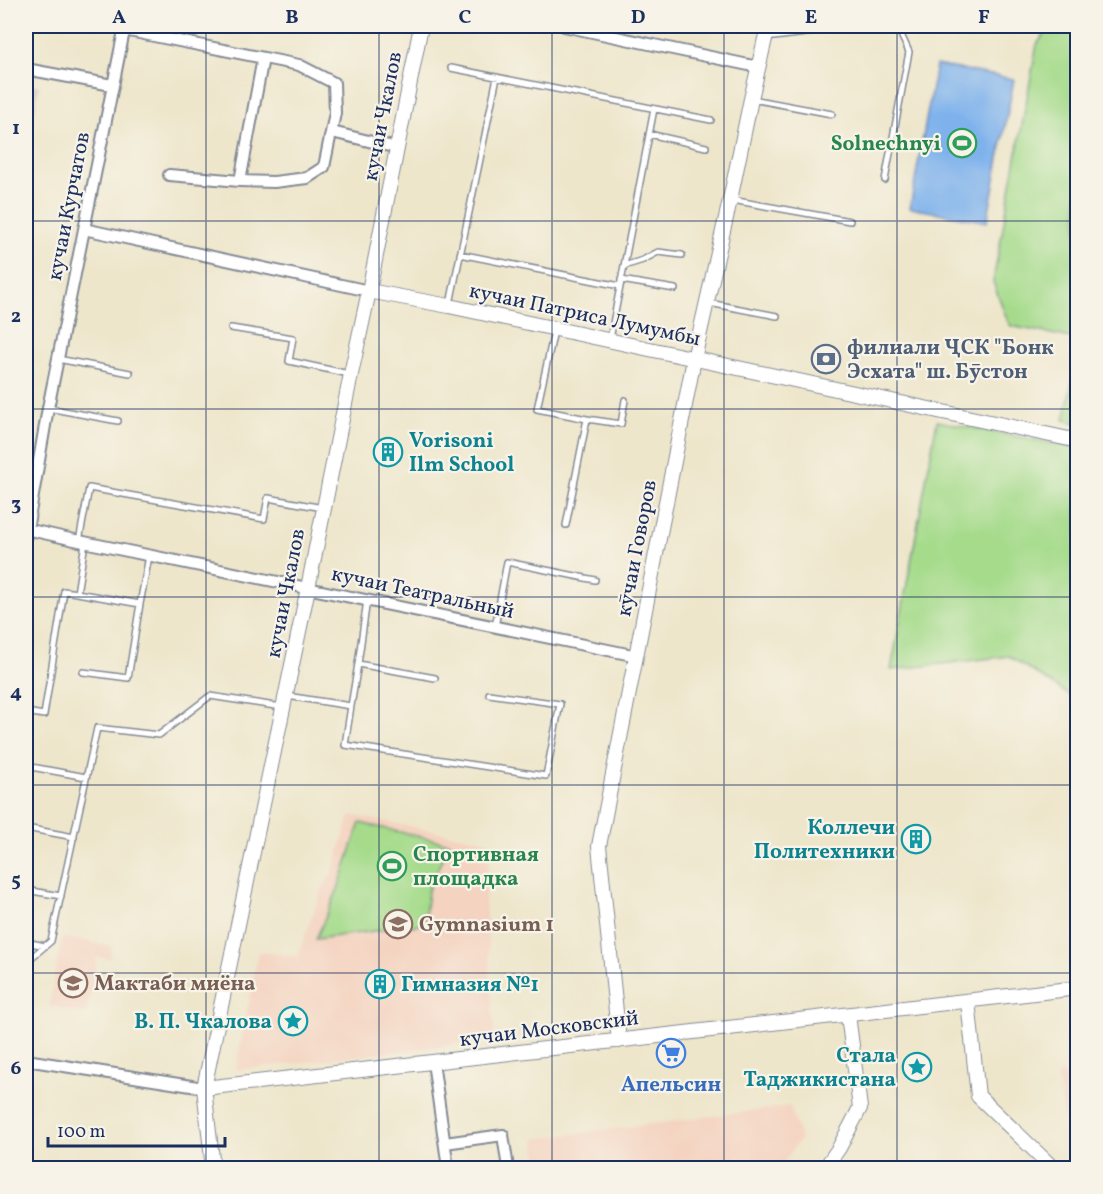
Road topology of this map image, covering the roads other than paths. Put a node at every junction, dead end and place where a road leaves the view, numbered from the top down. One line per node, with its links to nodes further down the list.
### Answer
1 (421, 26): 20 (street, кучаи Чкалов)
2 (564, 26): 8 (street)
3 (817, 26): 6 (lane)
4 (897, 26): 22 (lane)
5 (124, 28): 7 (street); 12 (street, кучаи Курчатов)
6 (766, 32): 8 (street, кӯчаи Говоров)
7 (263, 58): 17 (street); 23 (street)
8 (758, 67): 13 (street, кӯчаи Говоров)
9 (451, 68): 11 (lane)
10 (26, 69): 12 (street)
11 (496, 76): 14 (lane); 27 (lane)
12 (112, 85): 26 (street, кучаи Курчатов)
13 (751, 99): 15 (lane); 24 (street, кӯчаи Говоров)
14 (654, 109): 16 (lane); 18 (lane)
15 (832, 114)
16 (711, 120)
17 (332, 132): 20 (street); 23 (street)
18 (649, 134): 19 (lane); 29 (lane)
19 (706, 147)
20 (397, 148): 32 (street, кучаи Чкалов)
21 (169, 175): 23 (street)
22 (885, 180)
23 (240, 181)
24 (730, 200): 25 (lane); 33 (street, кӯчаи Говоров)
25 (850, 221)
26 (84, 229): 32 (street, кучаи Патриса Лумумбы); 39 (street, кучаи Курчатов)
27 (460, 254): 30 (lane); 34 (lane)
28 (682, 255): 29 (lane)
29 (624, 266): 30 (lane)
30 (621, 283): 31 (lane); 38 (lane)
31 (675, 289)
32 (369, 291): 34 (street, кучаи Патриса Лумумбы); 42 (street, кучаи Чкалов)
33 (707, 302): 35 (lane); 40 (street, кӯчаи Говоров)
34 (449, 306): 37 (street, кучаи Патриса Лумумбы)
35 (777, 316)
36 (231, 328): 42 (lane)
37 (554, 329): 38 (street, кучаи Патриса Лумумбы); 45 (lane)
38 (610, 341): 40 (street, кучаи Патриса Лумумбы)
39 (58, 359): 41 (lane); 44 (street, кучаи Курчатов)
40 (694, 359): 47 (street, кучаи Патриса Лумумбы); 59 (street, кӯчаи Говоров)
41 (130, 373)
42 (351, 374): 48 (street, кучаи Чкалов)
43 (625, 400): 45 (lane)
44 (48, 408): 46 (lane); 50 (street, кучаи Курчатов)
45 (587, 419): 49 (lane)
46 (118, 421)
47 (1077, 441)
48 (324, 508): 51 (lane); 54 (street, кучаи Чкалов)
49 (566, 525)
50 (26, 531): 51 (street, кучаи Театральный)
51 (82, 542): 52 (street, кучаи Театральный); 55 (lane)
52 (149, 556): 54 (street, кучаи Театральный); 57 (lane)
53 (596, 580): 58 (lane)
54 (308, 588): 56 (street, кучаи Театральный); 64 (street, кучаи Чкалов)
55 (77, 593): 57 (lane); 66 (lane)
56 (367, 600): 58 (street, кучаи Театральный); 60 (lane)
57 (140, 604): 61 (lane)
58 (495, 627): 59 (street, кучаи Театральный)
59 (636, 656): 79 (street, кӯчаи Говоров)
60 (358, 664): 62 (lane); 65 (lane)
61 (82, 672)
62 (435, 678)
63 (489, 694): 65 (lane)
64 (285, 702): 65 (lane); 68 (lane); 82 (street, кучаи Чкалов)
65 (351, 706)
66 (26, 712)
67 (26, 766): 68 (lane)
68 (86, 777): 70 (lane)
69 (26, 828): 70 (lane)
70 (74, 837): 72 (lane)
71 (26, 890): 72 (lane)
72 (61, 896): 74 (lane)
73 (26, 942): 74 (lane)
74 (45, 946): 75 (lane)
75 (26, 963)
76 (1077, 988): 77 (street, кучаи Московский)
77 (968, 1001): 78 (street, кучаи Московский); 88 (street)
78 (848, 1015): 79 (street, кучаи Московский); 87 (street)
79 (619, 1041): 81 (street, кучаи Московский)
80 (26, 1060): 82 (street, кучаи Московский)
81 (433, 1062): 82 (street, кучаи Московский); 83 (street)
82 (204, 1088): 84 (street, кучаи Чкалов)
83 (444, 1143): 85 (street); 86 (street)
84 (213, 1168)
85 (448, 1168)
86 (508, 1168)
87 (825, 1168)
88 (1053, 1168)

